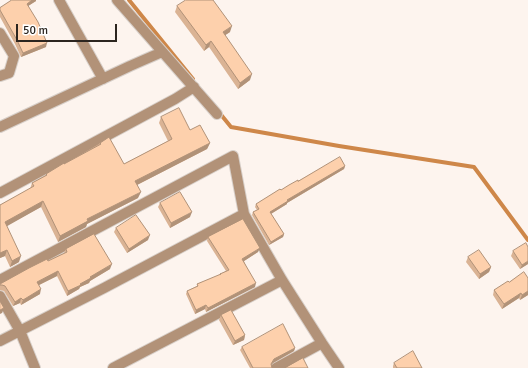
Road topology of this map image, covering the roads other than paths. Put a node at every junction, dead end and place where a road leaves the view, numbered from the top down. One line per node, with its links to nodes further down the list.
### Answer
1 (59, 0): 6 (street)
2 (117, 0): 4 (street)
3 (0, 33): 5 (street)
4 (162, 52): 6 (street); 7 (street)
5 (0, 76)
6 (103, 78): 9 (street)
7 (194, 87): 8 (street); 10 (street)
8 (217, 114)
9 (0, 127)
10 (0, 193)
11 (244, 214): 12 (street); 13 (street); 15 (street)
12 (0, 280)
13 (282, 280): 17 (street); 19 (street)
14 (0, 296): 15 (street)
15 (20, 331): 16 (street); 18 (street)
16 (0, 341)
17 (322, 343): 20 (street); 21 (street)
18 (36, 368)
19 (113, 368)
20 (276, 368)
21 (339, 368)

